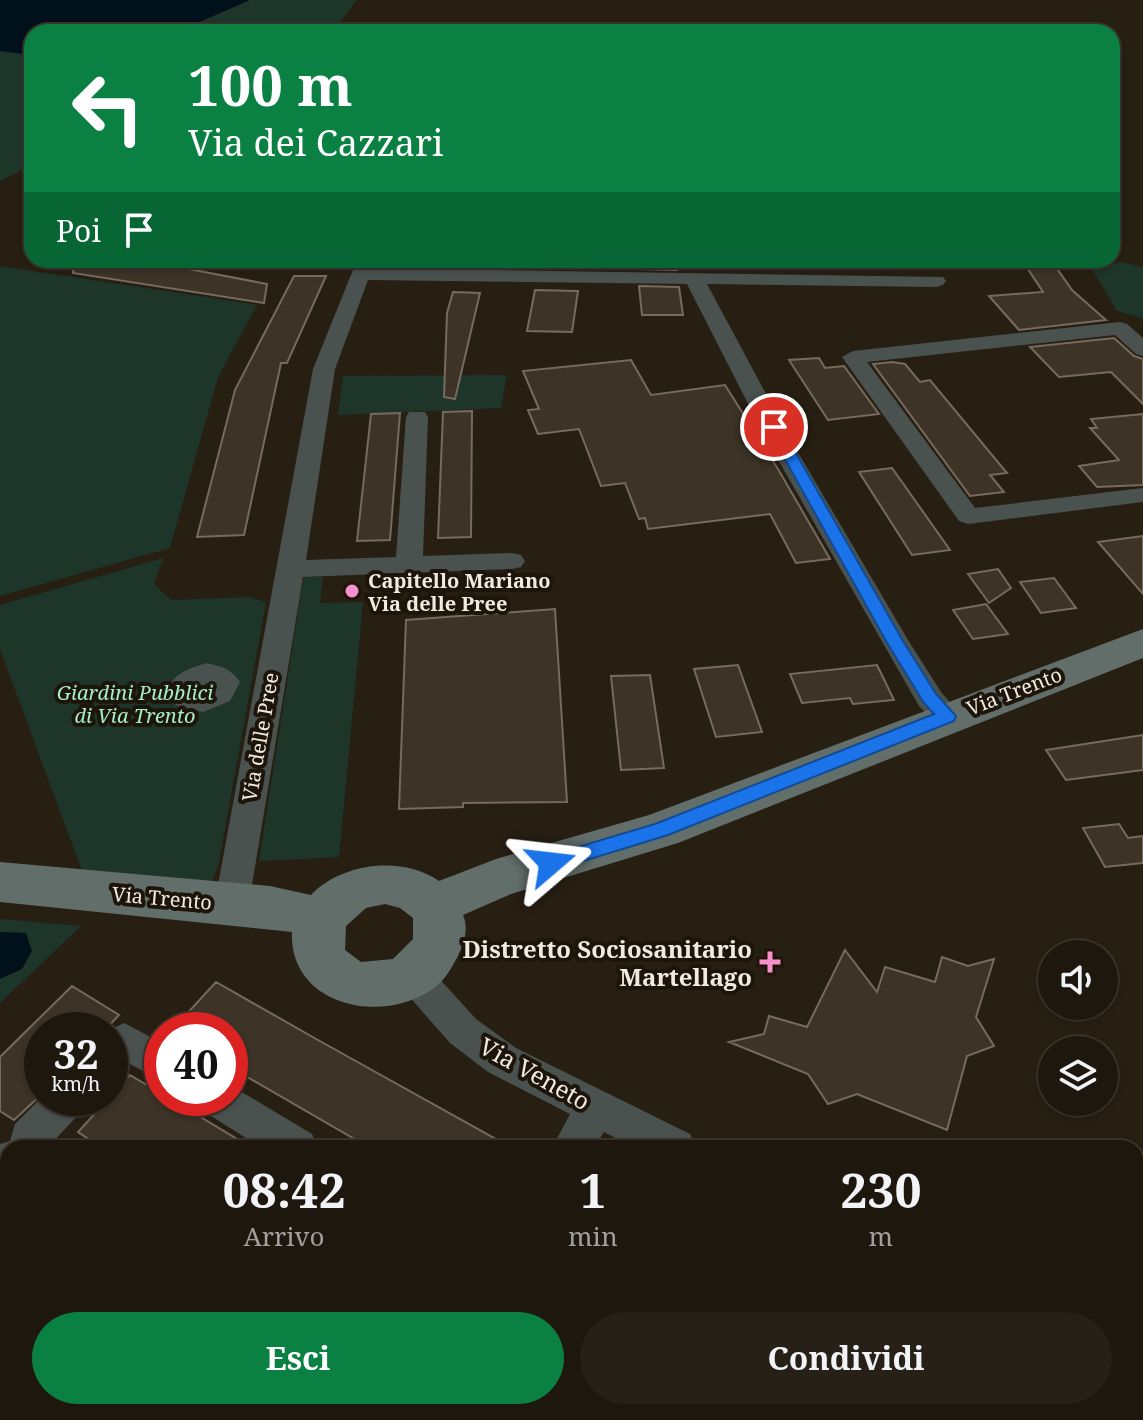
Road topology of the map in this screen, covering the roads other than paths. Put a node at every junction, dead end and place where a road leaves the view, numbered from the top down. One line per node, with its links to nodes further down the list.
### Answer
1 (364, 268): 11 (street, Via delle Pree)
2 (569, 268): 4 (street)
3 (770, 269): 4 (street); 5 (street)
4 (694, 278): 13 (street)
5 (936, 281)
6 (1143, 350): 8 (street)
7 (417, 417): 10 (street)
8 (1143, 495)
9 (512, 561): 10 (street)
10 (409, 565): 11 (street)
11 (291, 569): 15 (street, Via delle Pree)
12 (1143, 643): 13 (street, Via Trento)
13 (947, 716): 16 (street, Via Trento)
14 (0, 882): 15 (street, Via Trento)
15 (227, 904): 17 (street, Via Trento)
16 (434, 905): 17 (street); 18 (street)
17 (323, 918): 18 (street)
18 (413, 975): 19 (street, Via Veneto)
19 (596, 1108): 24 (street); 25 (street, Via Veneto)
20 (50, 1116): 22 (street)
21 (246, 1116): 23 (street)
22 (27, 1140)
23 (285, 1140)
24 (577, 1140)
25 (660, 1140)

